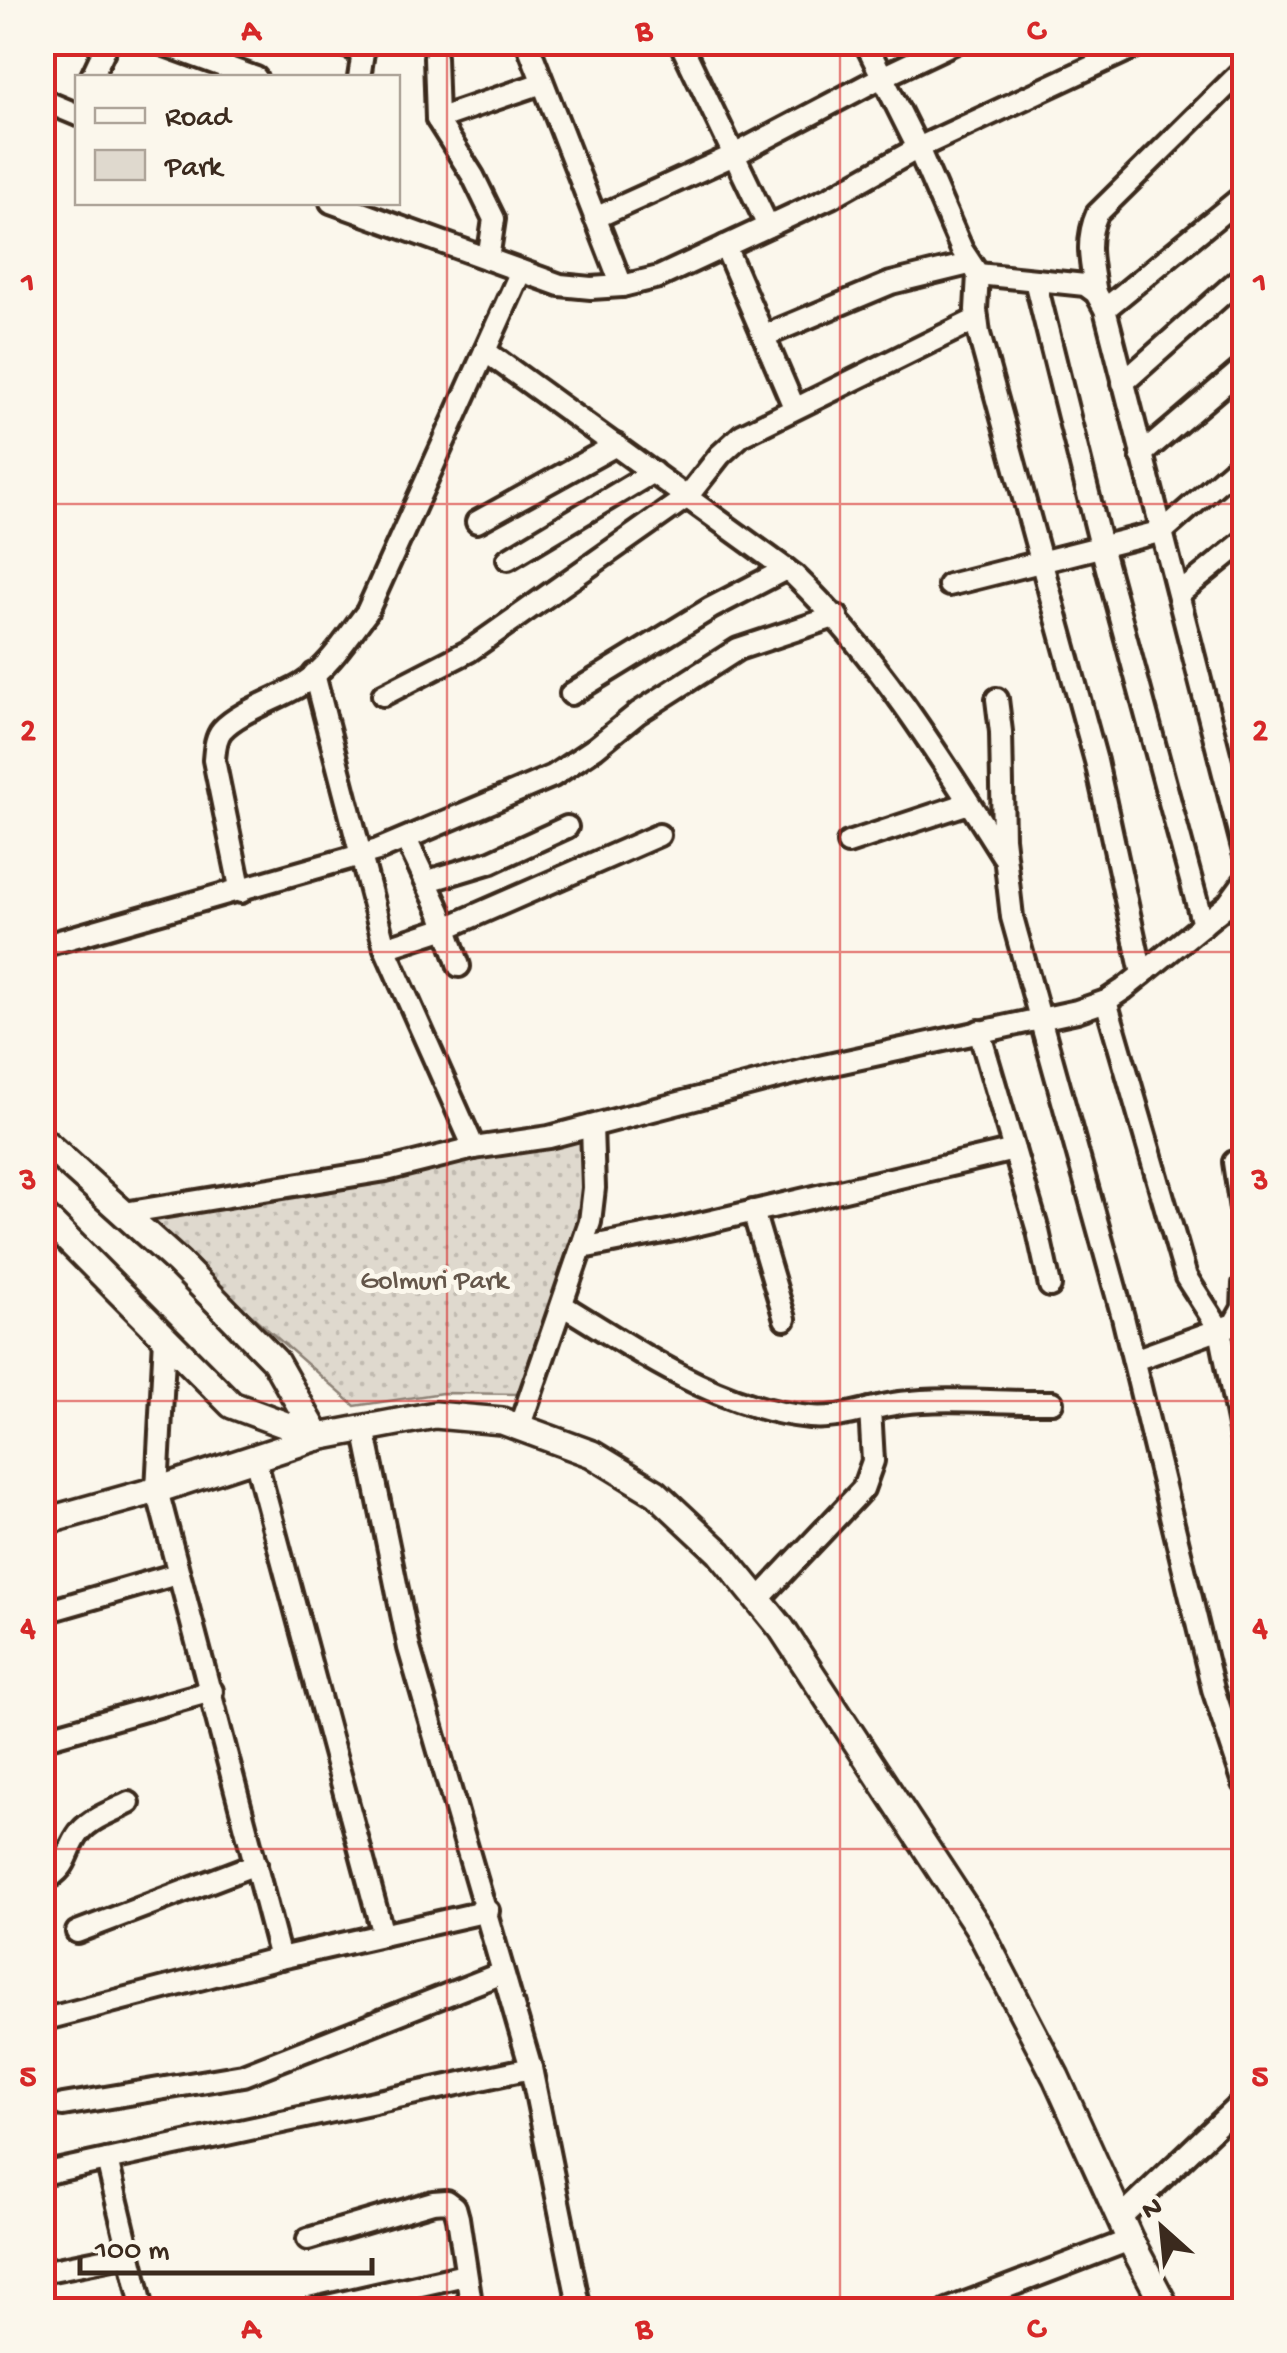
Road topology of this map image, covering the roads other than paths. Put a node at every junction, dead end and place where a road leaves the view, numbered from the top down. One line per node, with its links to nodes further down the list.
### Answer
1 (108, 42): 11 (street)
2 (157, 42): 12 (street)
3 (334, 42): 13 (street)
4 (527, 42): 15 (street)
5 (680, 42): 20 (street)
6 (865, 42): 14 (street)
7 (956, 42): 14 (street)
8 (1145, 42): 19 (street)
9 (434, 57): 18 (street)
10 (1244, 70): 32 (street)
11 (92, 75)
12 (248, 75)
13 (359, 75)
14 (882, 77): 19 (street); 20 (street)
15 (542, 83): 18 (street); 23 (street)
16 (42, 100): 17 (street)
17 (75, 111)
18 (437, 118): 26 (street)
19 (918, 148): 24 (street); 27 (street)
20 (734, 155): 23 (street); 24 (street)
21 (1244, 196): 32 (street)
22 (339, 205): 26 (street)
23 (595, 218): 31 (street)
24 (768, 226): 25 (street)
25 (726, 246): 31 (street); 34 (street)
26 (488, 259): 28 (street)
27 (974, 269): 30 (street); 33 (street); 34 (street)
28 (522, 271): 31 (street); 35 (street)
29 (1244, 275): 37 (street)
30 (1035, 280): 32 (street); 47 (street)
31 (622, 286)
32 (1100, 301): 37 (street)
33 (977, 319): 38 (street); 49 (street)
34 (764, 336): 38 (street)
35 (485, 351): 39 (street); 54 (street)
36 (1244, 367): 40 (street)
37 (1123, 383): 40 (street)
38 (794, 406): 43 (street)
39 (616, 446): 42 (street); 44 (street)
40 (1141, 455): 45 (street)
41 (1244, 460): 45 (street)
42 (653, 472): 43 (street); 48 (street)
43 (687, 497): 50 (street); 56 (street)
44 (477, 522)
45 (1163, 531): 47 (street); 52 (street)
46 (1244, 542): 52 (street)
47 (1100, 546): 49 (street); 69 (street)
48 (508, 559)
49 (1040, 562): 51 (street); 74 (street)
50 (786, 569): 53 (street); 55 (street)
51 (949, 586)
52 (1180, 594): 63 (street)
53 (837, 616): 58 (street); 61 (street)
54 (314, 674): 64 (street); 68 (street)
55 (571, 694)
56 (383, 695)
57 (996, 699): 65 (street)
58 (969, 803): 62 (street); 65 (street)
59 (567, 827): 66 (street)
60 (659, 836): 70 (street)
61 (406, 839): 64 (street); 66 (street)
62 (848, 843)
63 (1244, 852)
64 (360, 857): 68 (street); 72 (street)
65 (1006, 860): 76 (street)
66 (428, 881): 70 (street)
67 (1244, 882): 69 (street)
68 (241, 892): 71 (street)
69 (1202, 925): 74 (street)
70 (446, 928): 72 (street); 73 (street)
71 (42, 946)
72 (384, 948): 80 (street)
73 (459, 966)
74 (1142, 974): 75 (street)
75 (1106, 1001): 76 (street); 92 (street)
76 (1038, 1018): 77 (street); 94 (street)
77 (979, 1031): 78 (street); 81 (street)
78 (592, 1126): 80 (street); 87 (street)
79 (42, 1140): 85 (street)
80 (474, 1148): 85 (street)
81 (1014, 1150): 83 (street); 89 (street)
82 (1234, 1162): 86 (street)
83 (753, 1211): 87 (street); 91 (street)
84 (42, 1214): 93 (street)
85 (124, 1214): 99 (street)
86 (1244, 1230)
87 (582, 1248): 90 (street)
88 (1244, 1284): 92 (street)
89 (1050, 1286)
90 (562, 1305): 96 (street); 98 (street)
91 (786, 1318)
92 (1220, 1330): 94 (street); 100 (street)
93 (165, 1337): 99 (street); 102 (street)
94 (1134, 1360): 109 (street)
95 (1052, 1402): 96 (street)
96 (870, 1409): 105 (street)
97 (364, 1428): 98 (street); 99 (street); 113 (street)
98 (519, 1428): 105 (street)
99 (318, 1438): 101 (street)
100 (1244, 1451)
101 (255, 1458): 102 (street); 115 (street)
102 (157, 1490): 103 (street); 104 (street)
103 (42, 1522)
104 (177, 1574): 106 (street); 107 (street)
105 (758, 1600): 124 (street)
106 (42, 1613)
107 (212, 1691): 108 (street); 111 (street)
108 (42, 1739)
109 (1244, 1782)
110 (128, 1803): 112 (street)
111 (256, 1864): 114 (street); 116 (street)
112 (42, 1882)
113 (488, 1911): 115 (street); 117 (street)
114 (77, 1932)
115 (383, 1935): 116 (street)
116 (280, 1958): 118 (street)
117 (502, 1973): 119 (street); 121 (street)
118 (42, 2020)
119 (531, 2068): 122 (street); 132 (street)
120 (1244, 2100): 124 (street)
121 (62, 2106)
122 (107, 2160): 123 (street); 126 (street)
123 (42, 2174)
124 (1125, 2229): 133 (street); 134 (street)
125 (308, 2238): 128 (street)
126 (128, 2255): 127 (street); 129 (street)
127 (42, 2272)
128 (465, 2276): 130 (street); 131 (street)
129 (143, 2310)
130 (310, 2310)
131 (472, 2310)
132 (580, 2310)
133 (947, 2310)
134 (1168, 2310)

